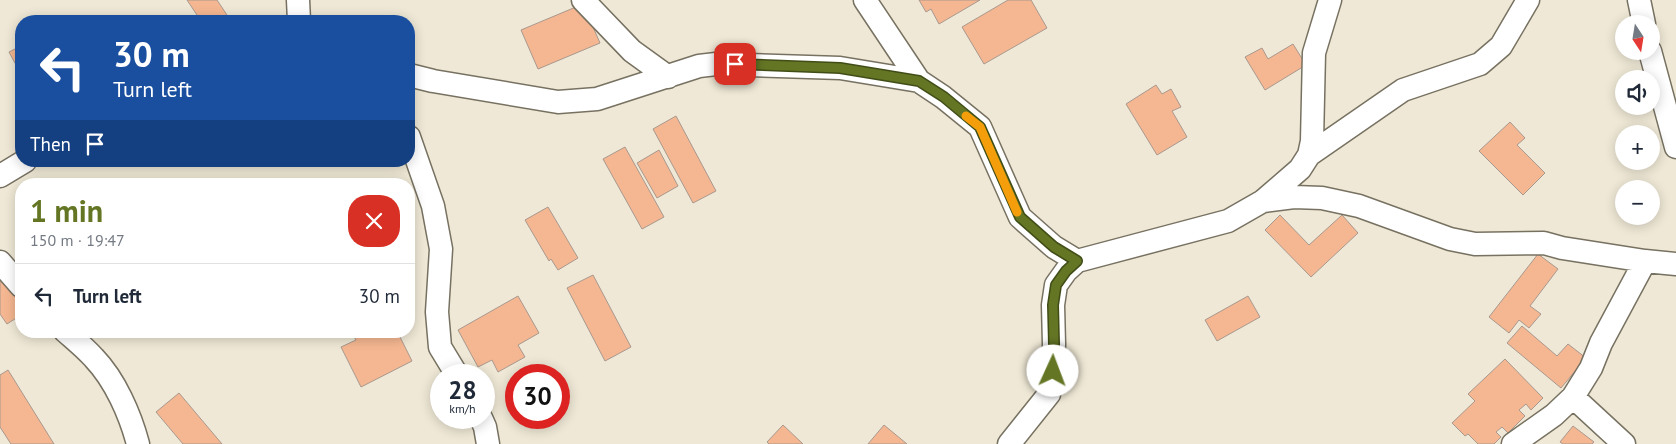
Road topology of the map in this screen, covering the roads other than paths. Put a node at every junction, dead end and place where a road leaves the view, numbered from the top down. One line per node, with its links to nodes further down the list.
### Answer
1 (298, 0): 7 (street)
2 (583, 0): 11 (street)
3 (865, 0): 12 (street)
4 (1330, 0): 15 (street)
5 (1528, 0): 15 (street)
6 (1639, 0): 8 (street)
7 (299, 15)
8 (1642, 15)
9 (1652, 60): 13 (street)
10 (415, 76): 11 (street)
11 (668, 76): 12 (street)
12 (919, 81): 19 (street)
13 (1676, 147)
14 (415, 154): 25 (street)
15 (1309, 155): 18 (street)
16 (15, 167): 17 (street)
17 (0, 176)
18 (1263, 201): 19 (street); 20 (street)
19 (1077, 261): 30 (street)
20 (1645, 261): 22 (street); 26 (street)
21 (0, 262): 23 (street)
22 (1676, 264)
23 (15, 279)
24 (73, 338): 28 (street)
25 (450, 364)
26 (1573, 397): 31 (street); 32 (street)
27 (485, 429): 29 (street)
28 (138, 444)
29 (488, 444)
30 (1009, 444)
31 (1513, 444)
32 (1624, 444)

